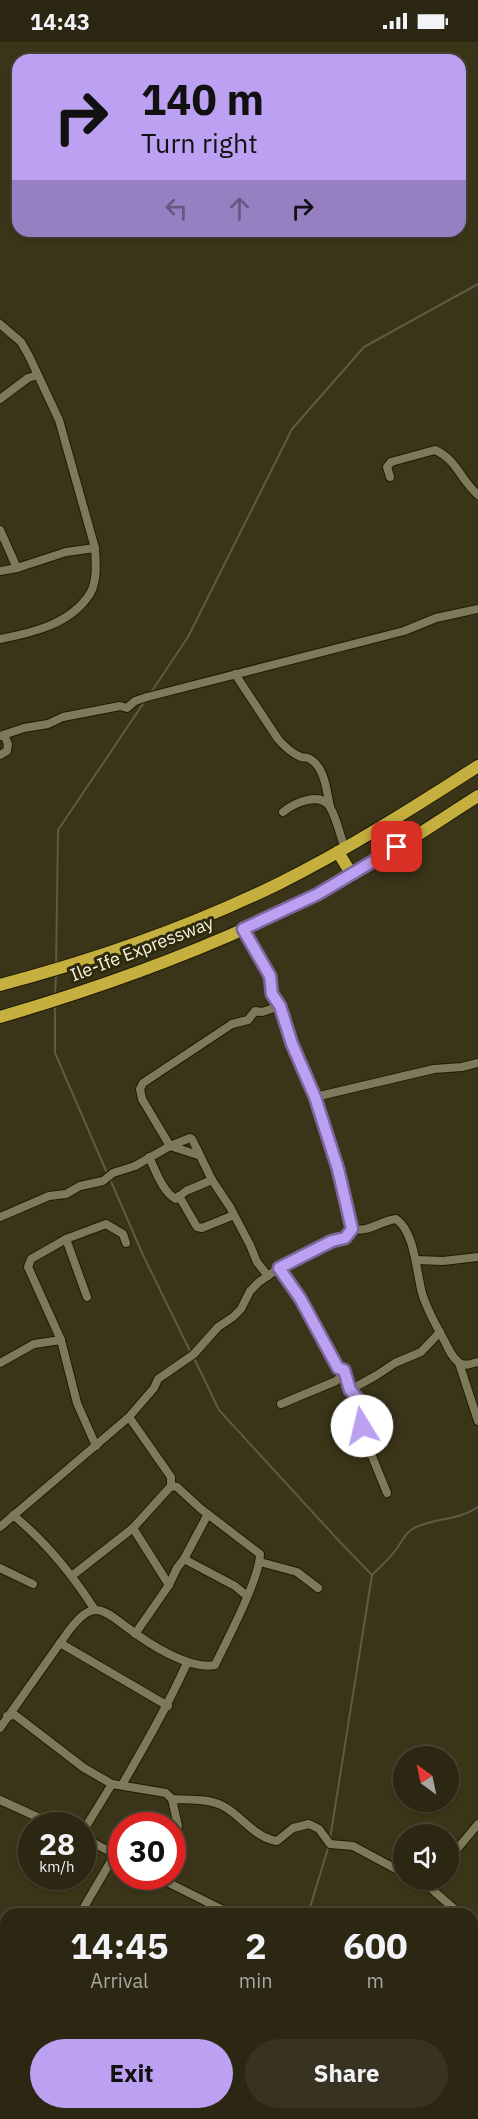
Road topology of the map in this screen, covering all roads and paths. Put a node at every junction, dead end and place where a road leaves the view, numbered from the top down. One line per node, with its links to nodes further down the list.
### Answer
1 (0, 324): 2 (street)
2 (38, 375): 3 (street); 7 (street)
3 (0, 399)
4 (390, 477): 5 (street)
5 (478, 495)
6 (0, 530): 8 (street)
7 (95, 548): 8 (street); 11 (street)
8 (17, 568): 9 (street)
9 (0, 571)
10 (478, 609): 12 (street)
11 (0, 639)
12 (235, 675): 13 (street); 17 (street)
13 (2, 736): 14 (street)
14 (0, 755)
15 (478, 766): 19 (highway, Ile-Ife Expressway)
16 (478, 796): 20 (highway, Ile-Ife Expressway)
17 (330, 807): 18 (street); 19 (street)
18 (283, 812)
19 (341, 850): 20 (highway); 22 (highway, Ile-Ife Expressway)
20 (352, 875): 21 (highway, Ile-Ife Expressway)
21 (243, 929): 23 (street); 24 (highway, Ile-Ife Expressway)
22 (0, 985)
23 (280, 1006): 26 (street); 27 (street)
24 (0, 1017)
25 (478, 1063): 26 (street)
26 (315, 1097): 34 (street)
27 (170, 1146): 28 (street); 28 (street); 29 (street)
28 (198, 1155): 30 (street)
29 (148, 1157): 31 (street); 33 (street)
30 (212, 1180): 31 (street); 32 (street)
31 (178, 1196): 32 (street)
32 (234, 1215): 40 (street)
33 (0, 1217)
34 (352, 1229): 38 (street); 39 (street)
35 (66, 1239): 36 (street); 41 (street); 43 (street)
36 (126, 1243)
37 (478, 1257): 38 (street)
38 (416, 1260): 42 (street)
39 (279, 1268): 40 (street); 47 (street)
40 (267, 1276): 50 (street)
41 (87, 1297)
42 (440, 1332): 46 (street); 48 (street)
43 (61, 1340): 45 (street); 52 (street)
44 (478, 1362): 46 (street)
45 (0, 1363)
46 (459, 1363): 51 (street)
47 (344, 1370): 48 (street); 49 (street)
48 (350, 1390): 54 (street)
49 (281, 1404)
50 (129, 1417): 52 (street); 53 (street)
51 (478, 1421)
52 (96, 1446): 56 (street)
53 (171, 1486): 55 (street); 58 (street)
54 (387, 1493)
55 (208, 1514): 59 (street); 60 (street)
56 (13, 1515): 57 (street); 62 (street)
57 (0, 1527)
58 (133, 1528): 62 (street); 64 (street)
59 (184, 1559): 64 (street); 66 (street)
60 (260, 1562): 65 (street); 66 (street)
61 (0, 1568): 63 (street)
62 (73, 1575): 67 (street)
63 (33, 1584)
64 (170, 1585): 68 (street)
65 (318, 1588)
66 (247, 1596): 70 (street)
67 (95, 1610): 68 (street); 69 (street)
68 (135, 1634): 70 (street)
69 (60, 1643): 71 (street); 72 (street)
70 (187, 1663): 71 (street)
71 (168, 1706): 75 (street)
72 (7, 1716): 73 (street); 74 (street)
73 (0, 1728)
74 (112, 1784): 75 (street); 79 (street)
75 (122, 1785): 76 (street)
76 (172, 1799): 80 (street); 83 (street)
77 (0, 1800): 78 (street)
78 (26, 1812)
79 (96, 1812)
80 (175, 1812)
81 (478, 1824): 82 (street)
82 (459, 1847)
83 (393, 1867)
84 (108, 1871): 87 (street)
85 (183, 1890): 88 (street)
86 (435, 1890): 89 (street)
87 (84, 1908)
88 (219, 1908)
89 (454, 1908)

